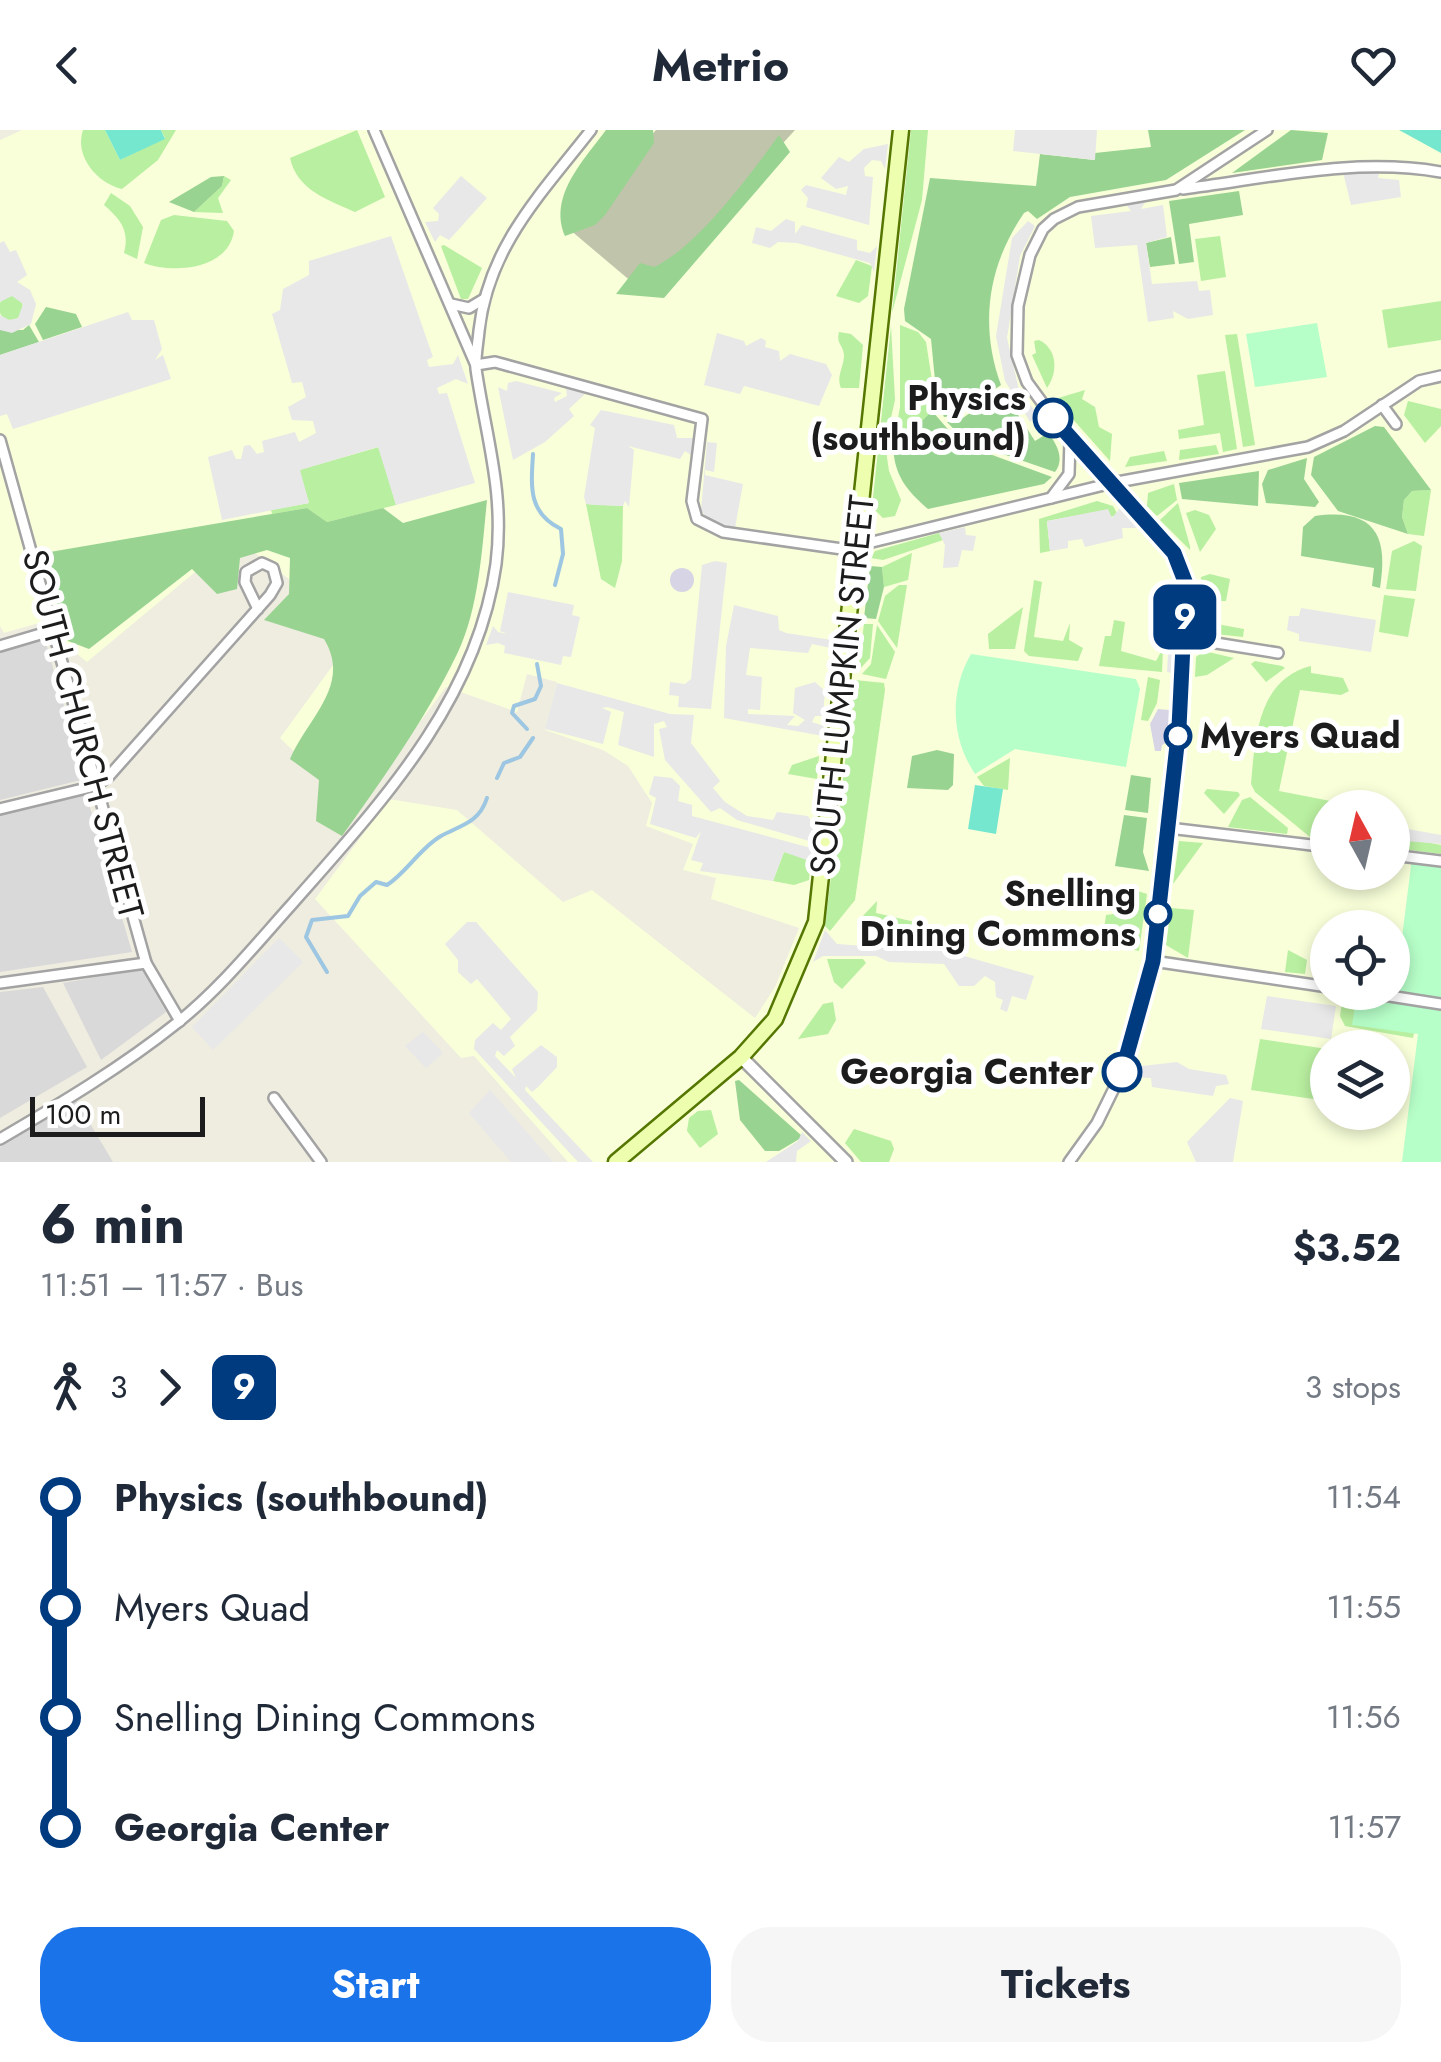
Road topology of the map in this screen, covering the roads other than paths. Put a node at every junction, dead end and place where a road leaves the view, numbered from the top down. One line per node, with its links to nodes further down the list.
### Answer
1 (374, 130): 8 (street)
2 (590, 130): 7 (street)
3 (901, 130): 17 (main road, SOUTH LUMPKIN STREET)
4 (1268, 130): 6 (street)
5 (1441, 172): 6 (street)
6 (1176, 190): 13 (street)
7 (484, 299): 8 (street); 9 (street)
8 (450, 304): 9 (street)
9 (476, 366): 17 (street); 35 (street)
10 (1441, 376): 11 (street)
11 (1382, 405): 12 (street); 15 (street)
12 (1396, 424)
13 (1069, 437): 15 (street); 16 (street)
14 (0, 440): 19 (street, SOUTH CHURCH STREET)
15 (1112, 484): 16 (street); 20 (street)
16 (1050, 500): 17 (street)
17 (856, 546): 36 (main road, SOUTH LUMPKIN STREET)
18 (258, 609): 18 (street); 23 (street)
19 (54, 630): 21 (street); 23 (street, SOUTH CHURCH STREET)
20 (1185, 638): 22 (street); 25 (street)
21 (0, 646)
22 (1278, 654)
23 (95, 786): 24 (street); 30 (street, SOUTH CHURCH STREET)
24 (0, 809)
25 (1169, 828): 26 (street); 29 (street)
26 (1310, 845)
27 (1410, 857): 28 (street)
28 (1441, 861)
29 (1153, 961): 32 (street); 42 (street)
30 (146, 962): 31 (street); 35 (street, SOUTH CHURCH STREET)
31 (0, 983)
32 (1310, 984)
33 (1410, 999): 34 (street)
34 (1441, 1004)
35 (180, 1021): 38 (street)
36 (741, 1057): 40 (main road, SOUTH LUMPKIN STREET); 41 (street)
37 (274, 1098): 39 (street)
38 (0, 1140)
39 (321, 1162)
40 (616, 1162)
41 (846, 1162)
42 (1069, 1162)

